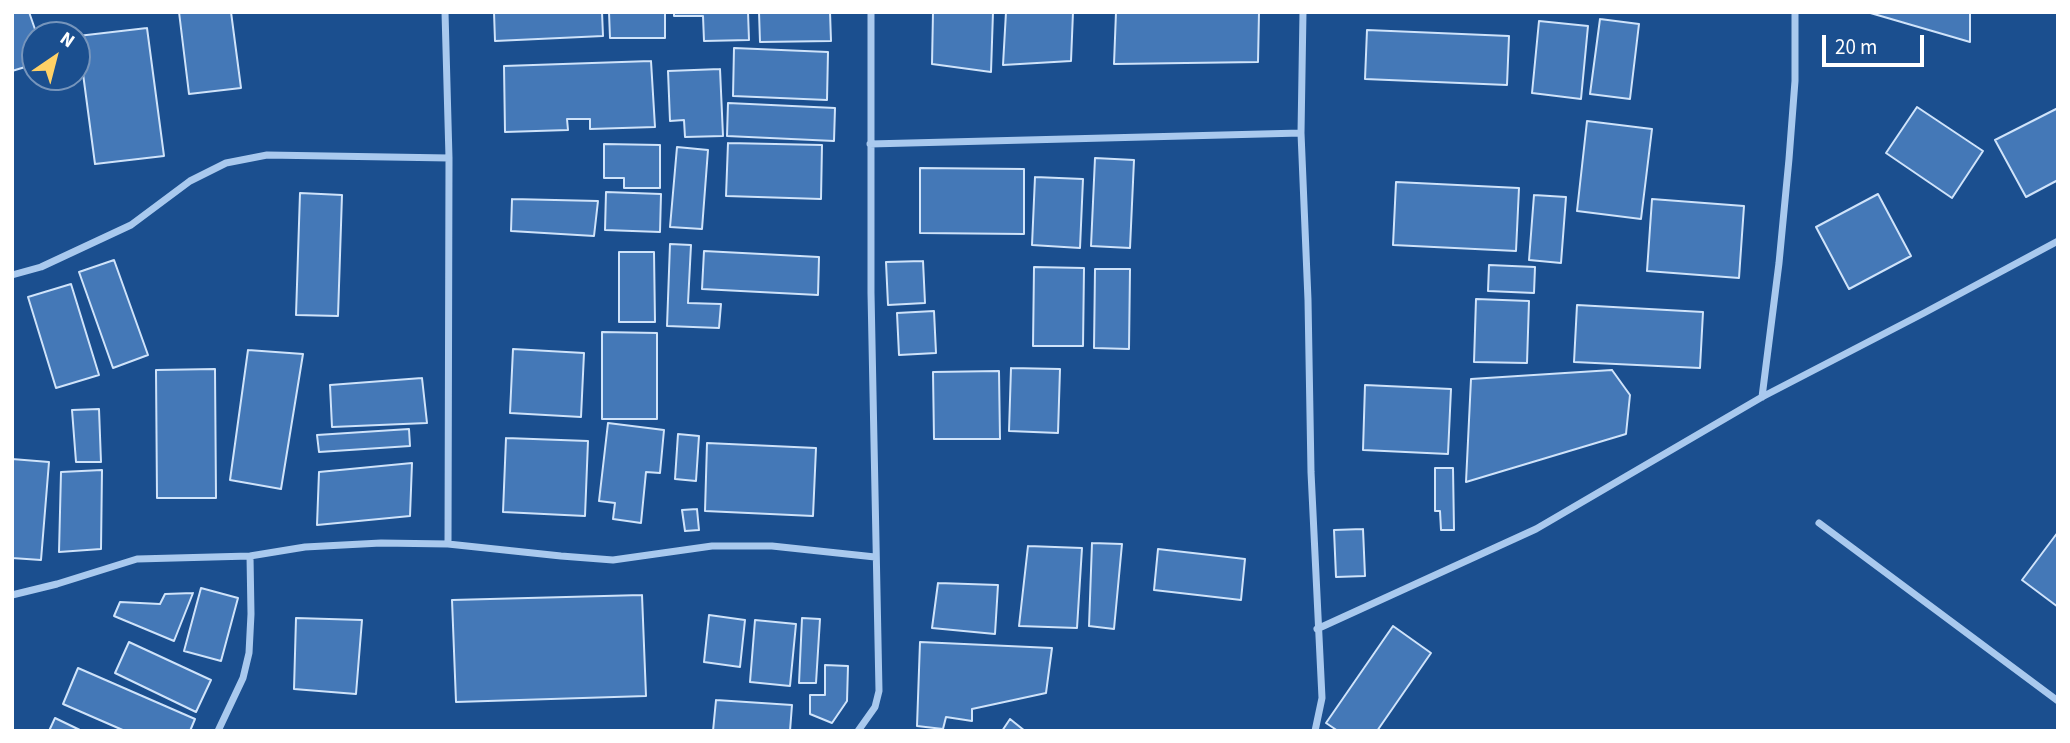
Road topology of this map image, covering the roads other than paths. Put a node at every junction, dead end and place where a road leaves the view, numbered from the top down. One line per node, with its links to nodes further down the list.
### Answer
1 (445, 12): 7 (street)
2 (871, 12): 6 (street)
3 (1303, 12): 5 (street)
4 (1795, 12): 10 (street)
5 (1301, 134): 6 (street); 16 (street)
6 (870, 144): 14 (street)
7 (449, 158): 9 (street); 12 (street)
8 (2058, 241): 10 (street)
9 (12, 275)
10 (1762, 397): 16 (street)
11 (1819, 523): 17 (street)
12 (448, 544): 13 (street); 14 (street)
13 (250, 556): 15 (street); 18 (street)
14 (875, 557): 19 (street)
15 (12, 595)
16 (1317, 629): 20 (street)
17 (2058, 701)
18 (218, 731)
19 (858, 731)
20 (1315, 731)

